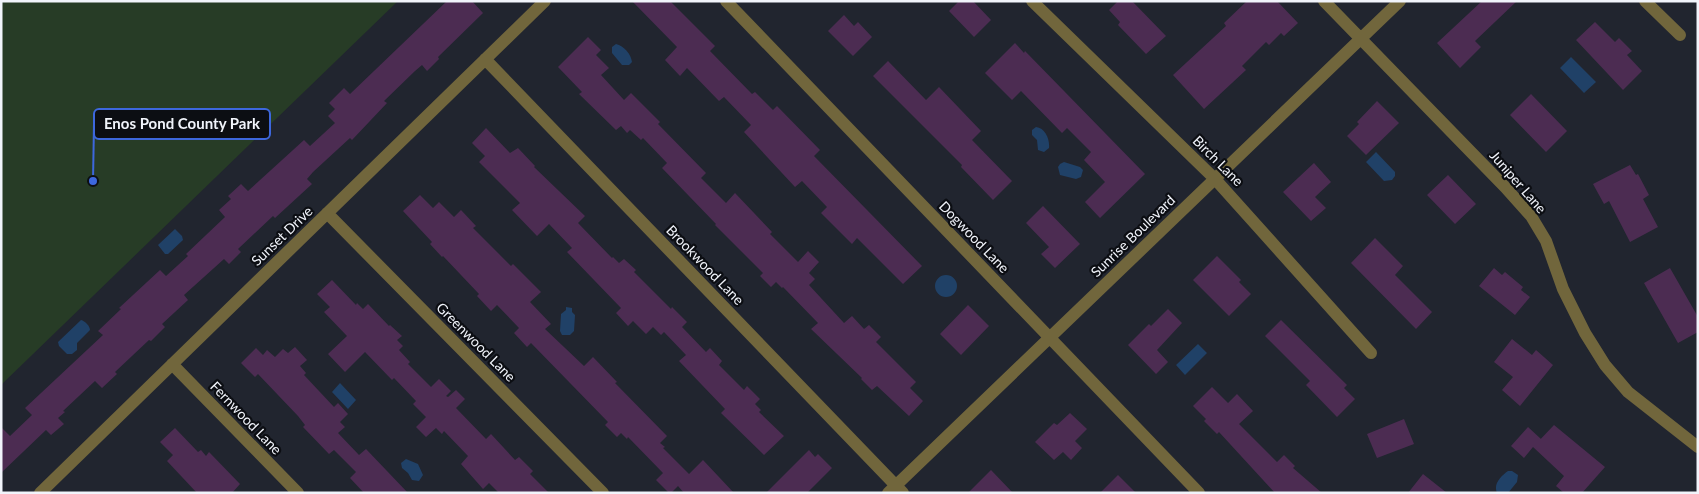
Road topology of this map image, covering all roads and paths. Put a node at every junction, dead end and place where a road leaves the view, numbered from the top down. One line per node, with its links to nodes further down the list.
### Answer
1 (545, 1): 9 (street, Sunset Drive)
2 (726, 1): 12 (street, Dogwood Lane)
3 (1032, 1): 10 (street, Birch Lane)
4 (1324, 1): 8 (street, Juniper Lane)
5 (1400, 1): 8 (street, Sunrise Boulevard)
6 (1645, 1): 7 (street)
7 (1680, 35)
8 (1360, 39): 10 (street, Sunrise Boulevard); 15 (street, Juniper Lane)
9 (485, 59): 11 (street, Sunset Drive); 16 (street, Brookwood Lane)
10 (1215, 178): 12 (street, Sunrise Boulevard); 13 (street, Birch Lane)
11 (327, 213): 14 (street, Sunset Drive); 19 (street, Greenwood Lane)
12 (1050, 337): 16 (street, Sunrise Boulevard); 20 (street, Dogwood Lane)
13 (1371, 353)
14 (172, 364): 17 (street, Sunset Drive); 18 (street, Fernwood Lane)
15 (1698, 447)
16 (896, 490)
17 (40, 493)
18 (298, 493)
19 (603, 493)
20 (1199, 493)

